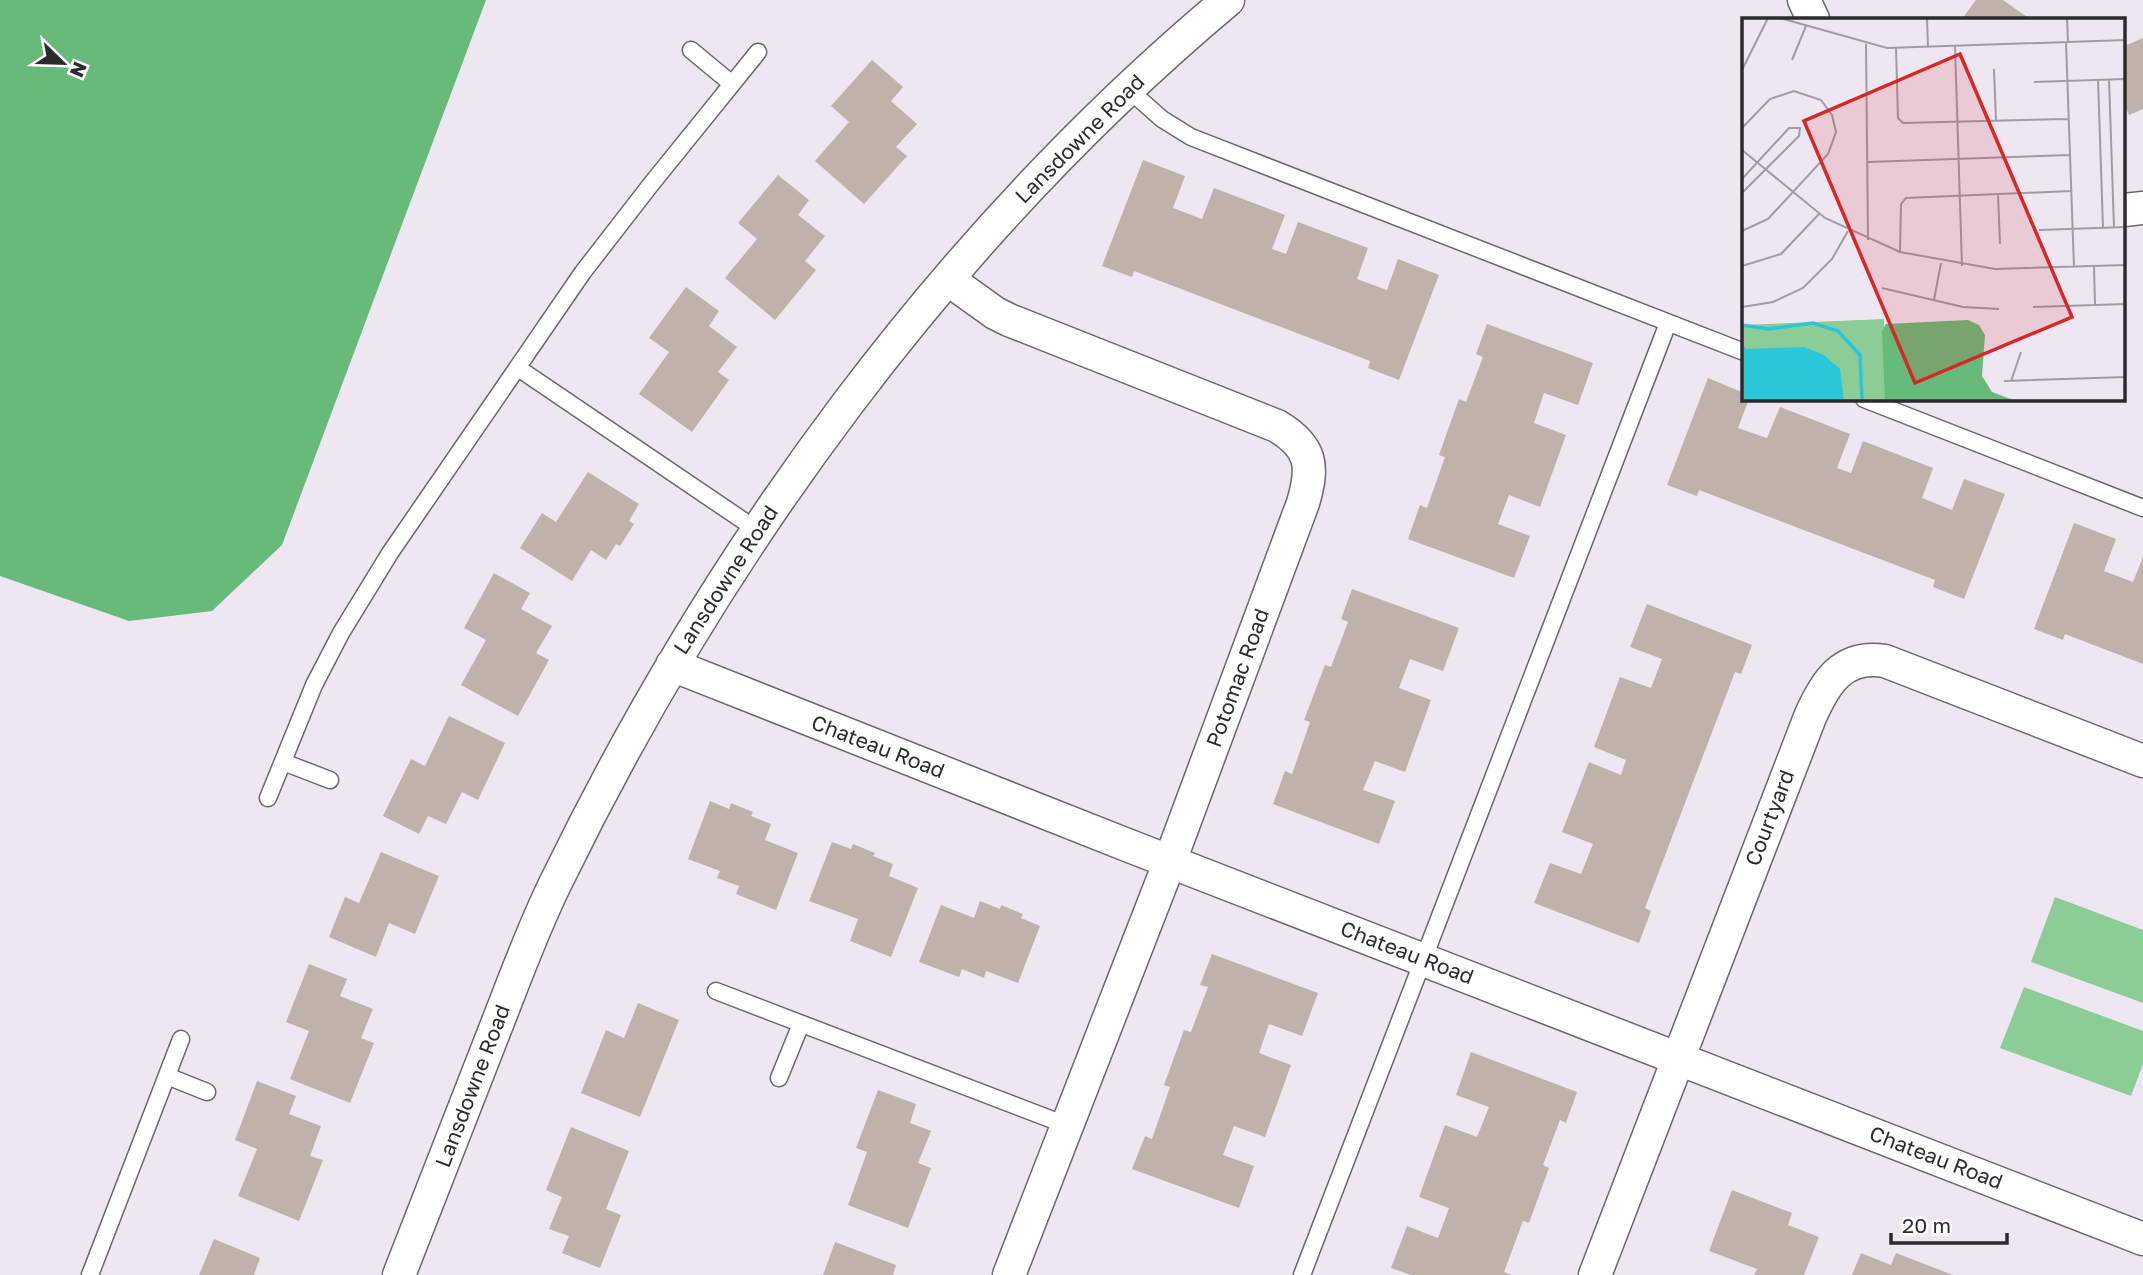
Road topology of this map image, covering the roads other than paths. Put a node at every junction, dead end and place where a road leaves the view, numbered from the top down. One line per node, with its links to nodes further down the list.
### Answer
1 (1228, 0): 7 (street, Lansdowne Road)
2 (1804, 0): 3 (street)
3 (1813, 18)
4 (691, 50): 6 (lane)
5 (758, 52): 6 (lane)
6 (732, 85): 11 (lane)
7 (1128, 89): 8 (street, Lansdowne Road); 9 (lane)
8 (948, 280): 14 (street, Lansdowne Road); 20 (street, Potomac Road)
9 (1668, 323): 10 (lane); 21 (lane)
10 (1742, 351)
11 (519, 368): 14 (lane); 17 (lane)
12 (1869, 401): 13 (lane)
13 (2143, 508)
14 (757, 530): 15 (street, Lansdowne Road)
15 (672, 665): 20 (street, Chateau Road); 32 (street, Lansdowne Road)
16 (2143, 761): 25 (street, Courtyard)
17 (283, 762): 18 (lane); 19 (lane)
18 (330, 780)
19 (268, 798)
20 (1170, 861): 21 (street, Chateau Road); 29 (street, Potomac Road)
21 (1423, 959): 25 (street, Chateau Road); 34 (lane)
22 (716, 991): 23 (lane)
23 (801, 1024): 27 (lane); 29 (lane)
24 (181, 1039): 26 (lane)
25 (1678, 1058): 30 (street, Chateau Road); 35 (street, Courtyard)
26 (167, 1076): 28 (lane); 31 (lane)
27 (779, 1078)
28 (208, 1092)
29 (1066, 1125): 33 (street, Potomac Road)
30 (2143, 1239)
31 (90, 1275)
32 (399, 1275)
33 (1009, 1275)
34 (1302, 1275)
35 (1595, 1275)

